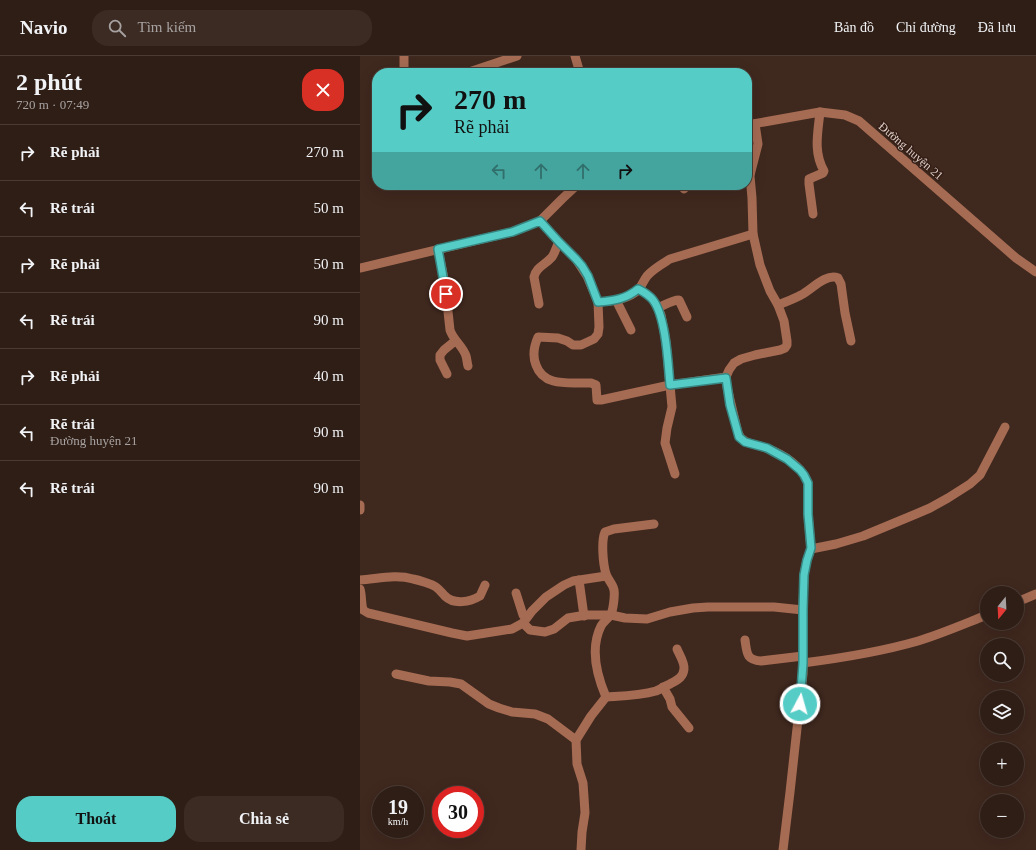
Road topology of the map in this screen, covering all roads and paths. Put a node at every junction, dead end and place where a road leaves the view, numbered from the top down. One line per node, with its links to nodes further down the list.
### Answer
1 (404, 56): 4 (street)
2 (518, 56): 5 (street)
3 (575, 56): 6 (street)
4 (404, 68)
5 (481, 68)
6 (579, 68)
7 (820, 112): 8 (street, Đường huyện 21); 13 (street); 19 (street, Đường huyện 21)
8 (752, 124)
9 (752, 127): 10 (street)
10 (752, 167)
11 (572, 190): 14 (street)
12 (751, 190): 15 (street)
13 (813, 214)
14 (540, 221): 16 (street); 17 (street)
15 (753, 234): 20 (street); 24 (street)
16 (559, 242): 22 (street); 23 (street)
17 (438, 249): 18 (street); 28 (street)
18 (360, 268)
19 (1036, 272)
20 (638, 289): 21 (street); 25 (street)
21 (616, 300): 22 (street); 27 (street)
22 (598, 302): 33 (street)
23 (539, 304)
24 (778, 305): 29 (street); 32 (street)
25 (658, 308): 26 (street); 33 (street)
26 (687, 317)
27 (631, 330)
28 (455, 341): 30 (street); 31 (street)
29 (851, 341)
30 (468, 366)
31 (447, 374)
32 (726, 378): 33 (street); 39 (street)
33 (670, 385): 35 (street)
34 (1005, 427): 39 (street)
35 (675, 474)
36 (360, 505): 37 (street)
37 (360, 510)
38 (654, 524): 40 (street)
39 (811, 548): 48 (street)
40 (606, 576): 42 (street); 49 (street)
41 (360, 580): 43 (street)
42 (579, 580): 50 (street); 52 (street)
43 (485, 585)
44 (360, 589): 52 (street)
45 (516, 593): 52 (street)
46 (1036, 594): 47 (street)
47 (1024, 599)
48 (803, 610): 49 (street); 55 (street)
49 (611, 615): 50 (street); 58 (street)
50 (584, 616): 52 (street)
51 (980, 618): 55 (street)
52 (525, 620)
53 (745, 640): 55 (street)
54 (677, 649): 57 (street)
55 (803, 659): 62 (street)
56 (396, 674): 60 (street)
57 (663, 687): 58 (street); 59 (street)
58 (606, 697): 60 (street)
59 (689, 728)
60 (576, 740): 61 (street)
61 (581, 850)
62 (783, 850)

